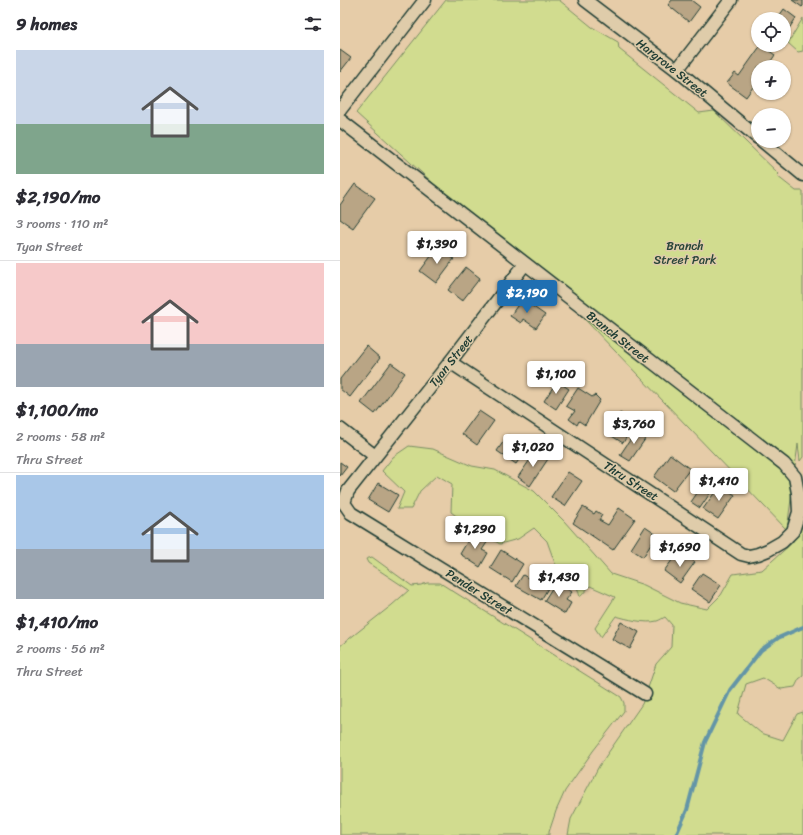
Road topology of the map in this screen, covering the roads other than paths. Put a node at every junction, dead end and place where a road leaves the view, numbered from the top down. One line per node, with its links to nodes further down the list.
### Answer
1 (426, 0): 5 (street)
2 (585, 0): 4 (street, Hargrove Street)
3 (731, 0): 4 (street)
4 (677, 70): 7 (street, Hargrove Street)
5 (340, 110)
6 (340, 120): 10 (street, Branch Street)
7 (751, 132)
8 (770, 148): 9 (street)
9 (803, 175)
10 (525, 264): 11 (street, Tyan Street); 14 (street, Branch Street)
11 (450, 362): 13 (street, Tyan Street); 14 (street, Thru Street)
12 (340, 430): 13 (street)
13 (375, 456): 15 (street, Pender Street)
14 (793, 531)
15 (645, 694)

